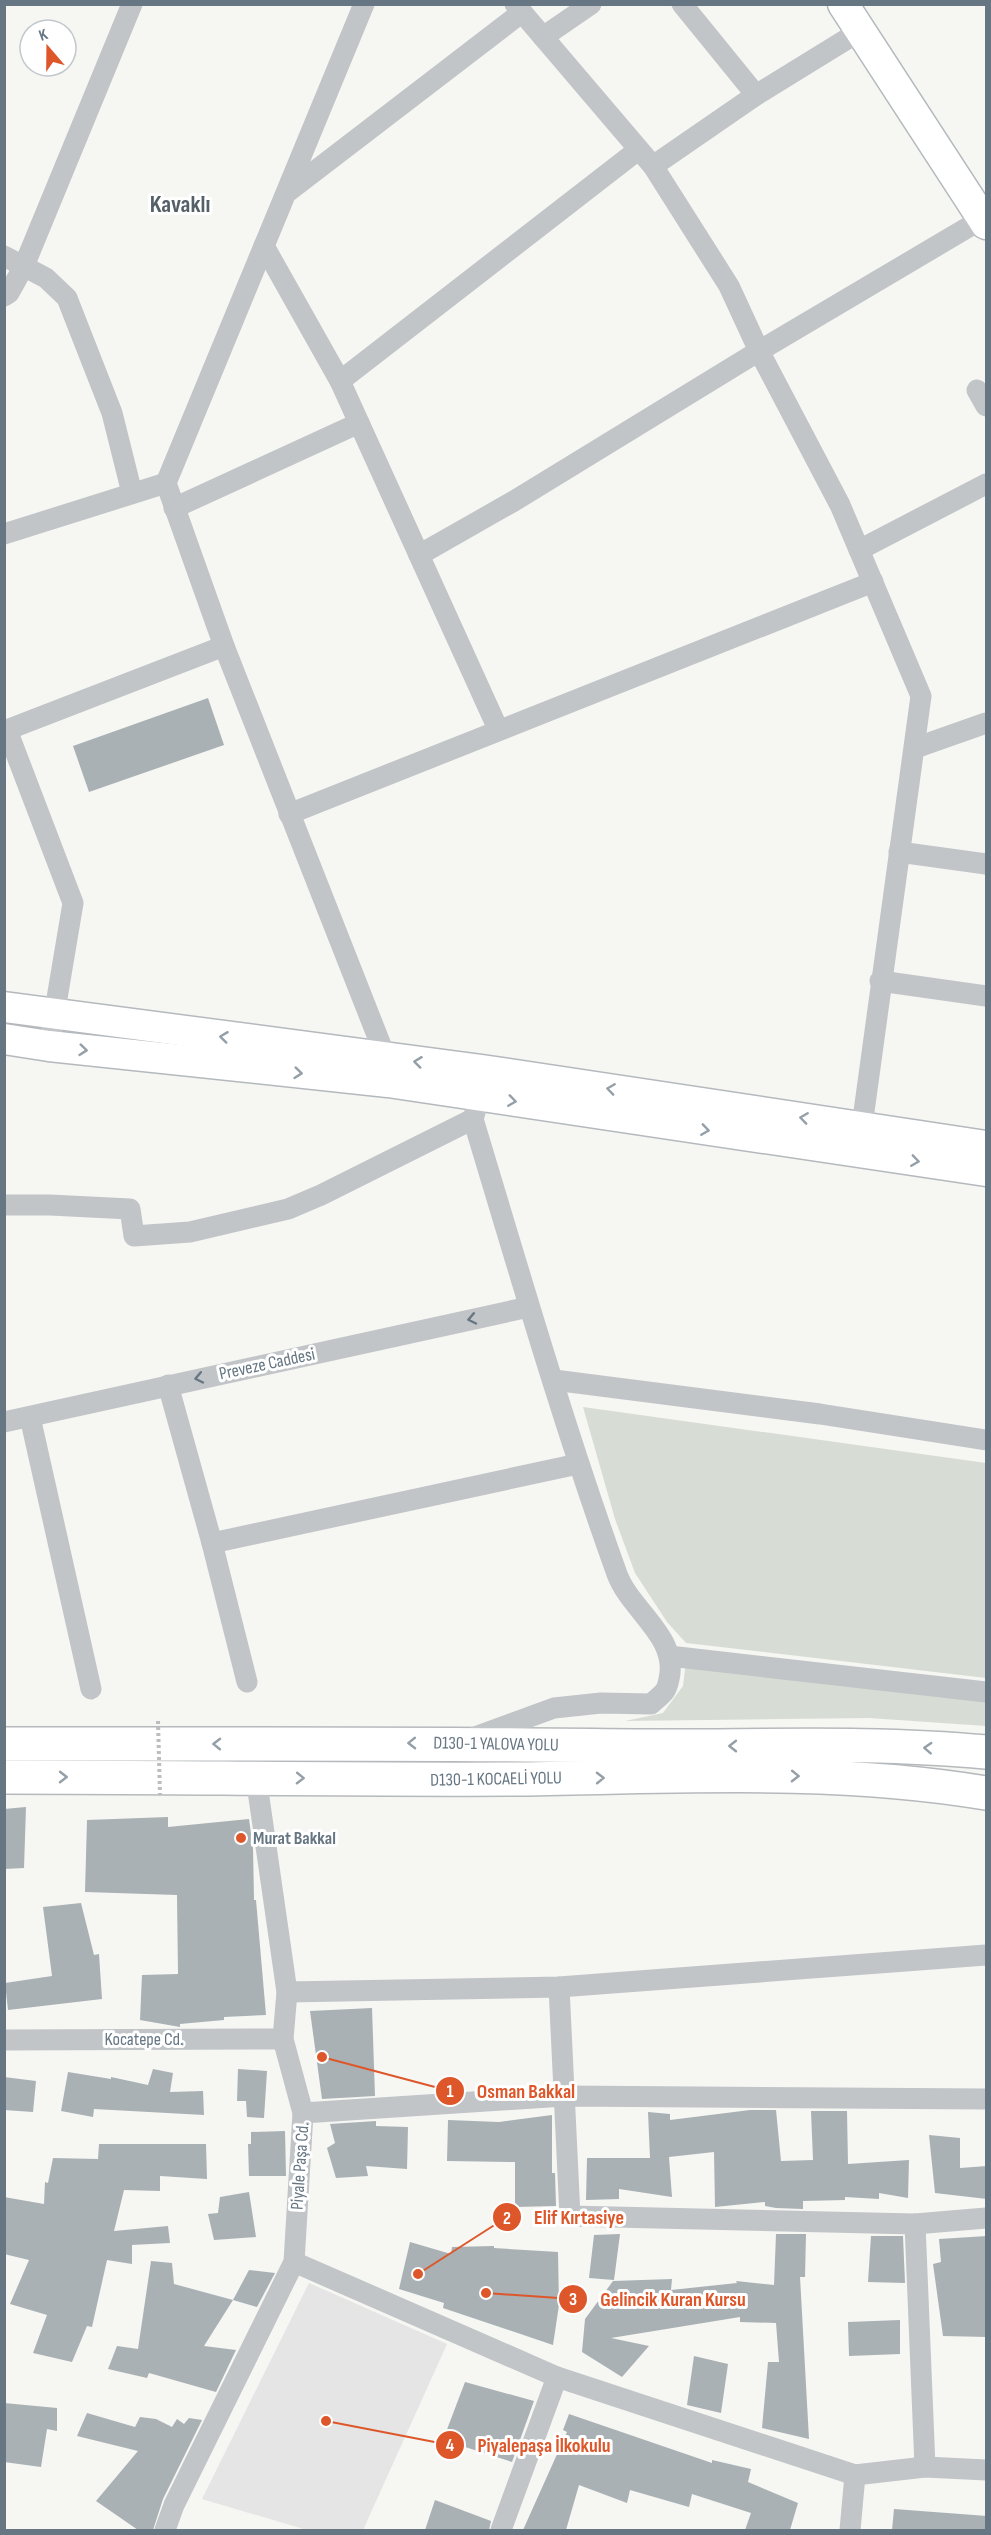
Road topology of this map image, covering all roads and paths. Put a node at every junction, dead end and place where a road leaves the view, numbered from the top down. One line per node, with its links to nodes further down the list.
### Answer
1 (132, 4): 16 (street)
2 (364, 4): 12 (street)
3 (591, 4): 8 (street)
4 (682, 4): 9 (street)
5 (843, 4): 7 (main road)
6 (518, 9): 8 (street); 12 (street)
7 (861, 31): 9 (street); 13 (main road)
8 (543, 37): 10 (street)
9 (756, 94): 11 (street)
10 (638, 150): 11 (street); 19 (street)
11 (653, 166): 18 (street)
12 (286, 193): 14 (street)
13 (984, 222): 18 (street)
14 (264, 246): 19 (street); 21 (street)
15 (4, 256): 16 (street)
16 (24, 266): 17 (street); 23 (street)
17 (4, 296)
18 (759, 351): 26 (street); 27 (street)
19 (340, 381): 20 (street)
20 (359, 423): 24 (street); 27 (street)
21 (166, 483): 23 (street); 24 (street)
22 (987, 483): 26 (street)
23 (132, 493): 25 (street)
24 (174, 508): 29 (street)
25 (4, 534)
26 (859, 550): 28 (street)
27 (419, 555): 31 (street)
28 (873, 582): 31 (street); 33 (street)
29 (224, 646): 32 (street); 34 (street)
30 (987, 723): 33 (street)
31 (498, 729): 34 (street)
32 (6, 730): 40 (street)
33 (915, 748): 35 (street)
34 (289, 814): 43 (street)
35 (899, 852): 36 (street); 37 (street)
36 (987, 864)
37 (880, 981): 38 (street); 45 (street)
38 (987, 996)
39 (4, 1007): 40 (main road)
40 (54, 1015): 42 (street); 43 (main road, one-way to 40)
41 (4, 1039): 42 (main road)
42 (49, 1046): 43 (main road, one-way to 43)
43 (387, 1070): 44 (main road)
44 (478, 1095): 45 (main road, one-way to 44); 47 (main road, one-way to 47); 48 (street); 49 (street)
45 (862, 1126): 46 (main road)
46 (987, 1146)
47 (987, 1171)
48 (4, 1205)
49 (529, 1307): 50 (street); 51 (street, Preveze Caddesi, one-way to 51)
50 (554, 1380): 54 (street); 55 (street)
51 (168, 1385): 52 (street, Preveze Caddesi); 56 (street)
52 (30, 1417): 53 (street, Preveze Caddesi); 59 (street)
53 (4, 1422)
54 (987, 1440)
55 (578, 1464): 56 (street); 57 (street)
56 (212, 1543): 58 (street)
57 (669, 1656): 60 (street); 62 (street)
58 (246, 1682)
59 (91, 1689)
60 (987, 1692)
61 (158, 1721): 67 (path, bridge)
62 (460, 1743): 63 (highway, D130-1 YALOVA YOLU, one-way to 63); 64 (highway, D130-1 YALOVA YOLU, one-way to 62)
63 (4, 1744)
64 (987, 1752)
65 (256, 1777): 67 (highway, D130-1 KOCAELİ YOLU); 68 (highway, D130-1 KOCAELİ YOLU, one-way to 68); 71 (street, Piyale Paşa Cd.)
66 (4, 1778): 67 (highway, D130-1 KOCAELİ YOLU, one-way to 67)
67 (172, 1789)
68 (987, 1793)
69 (987, 1955): 70 (street)
70 (559, 1987): 71 (street); 74 (street)
71 (288, 1992): 72 (street, Piyale Paşa Cd.)
72 (282, 2039): 73 (street, Kocatepe Cd.); 76 (street, Piyale Paşa Cd.)
73 (4, 2040)
74 (564, 2096): 75 (street); 76 (street); 78 (street)
75 (987, 2099)
76 (303, 2113): 79 (street, Piyale Paşa Cd.)
77 (987, 2218): 78 (street)
78 (915, 2224): 81 (street)
79 (294, 2262): 80 (street); 84 (street, Piyale Paşa Cd.)
80 (557, 2378): 83 (street); 85 (street)
81 (925, 2467): 82 (street); 83 (street)
82 (987, 2470)
83 (855, 2475): 86 (street)
84 (165, 2530)
85 (501, 2530)
86 (850, 2530)

